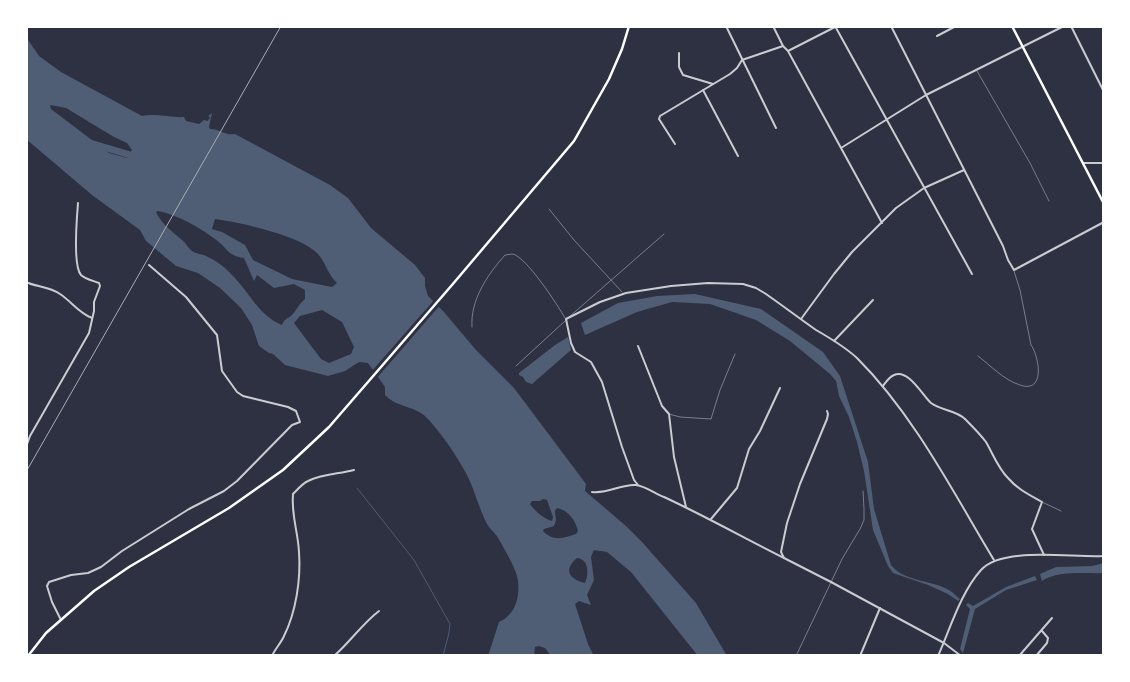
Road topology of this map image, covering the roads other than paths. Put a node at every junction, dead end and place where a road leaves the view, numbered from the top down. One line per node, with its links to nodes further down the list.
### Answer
1 (629, 26): 76 (main road)
2 (726, 26): 15 (street)
3 (773, 26): 11 (street)
4 (836, 26): 13 (street); 21 (street)
5 (891, 26): 20 (street)
6 (956, 26): 10 (street)
7 (1012, 26): 12 (main road)
8 (1064, 26): 12 (street)
9 (1071, 26): 19 (street)
10 (937, 36)
11 (784, 46): 13 (street); 15 (street)
12 (1022, 47): 16 (street); 26 (main road)
13 (788, 50): 24 (street)
14 (679, 54): 17 (street)
15 (742, 60): 17 (street); 22 (street)
16 (977, 71): 20 (street); 30 (lane)
17 (713, 84): 18 (street)
18 (703, 90): 23 (street); 25 (street)
19 (1104, 92)
20 (926, 95): 21 (street); 28 (street)
21 (887, 119): 24 (street); 29 (street)
22 (776, 128)
23 (675, 144)
24 (841, 148): 35 (street)
25 (738, 156)
26 (1083, 163): 27 (street); 32 (main road)
27 (1104, 163)
28 (964, 170): 29 (street); 38 (street)
29 (924, 188): 35 (street); 39 (street)
30 (1049, 201)
31 (78, 203): 44 (street)
32 (1104, 204)
33 (549, 209): 40 (lane)
34 (1104, 222): 38 (street)
35 (882, 223): 46 (street)
36 (664, 234): 40 (lane)
37 (149, 264): 76 (street)
38 (1014, 270): 51 (lane)
39 (972, 274)
40 (611, 280): 42 (lane); 45 (lane)
41 (26, 282): 44 (street)
42 (623, 294): 45 (street); 46 (street)
43 (873, 300): 48 (street)
44 (92, 318): 58 (street)
45 (566, 319): 47 (lane); 52 (lane); 61 (street)
46 (801, 320): 48 (street)
47 (472, 327)
48 (834, 341): 53 (street)
49 (638, 346): 56 (street)
50 (735, 354): 56 (lane)
51 (978, 356)
52 (516, 366)
53 (883, 386): 64 (street); 71 (street)
54 (780, 388): 67 (street)
55 (827, 411): 70 (street)
56 (668, 414): 65 (street)
57 (26, 434): 58 (street)
58 (30, 436): 59 (street)
59 (26, 446)
60 (354, 470): 80 (street)
61 (638, 485): 63 (street); 65 (street)
62 (862, 491): 72 (lane)
63 (592, 492)
64 (1042, 502): 66 (lane); 68 (street)
65 (686, 507): 67 (street)
66 (1061, 511)
67 (711, 519): 70 (street)
68 (1044, 555): 69 (street); 71 (street)
69 (1104, 556)
70 (784, 558): 72 (street)
71 (994, 560): 78 (street)
72 (831, 582): 73 (street); 82 (lane)
73 (880, 608): 78 (street); 83 (street)
74 (379, 611): 81 (street)
75 (1052, 618): 77 (street)
76 (61, 620): 79 (main road)
77 (1042, 631): 86 (street); 87 (street)
78 (944, 643): 84 (street); 85 (street)
79 (28, 656)
80 (272, 656)
81 (334, 656)
82 (796, 656)
83 (860, 656)
84 (938, 656)
85 (961, 656)
86 (1019, 656)
87 (1036, 656)

